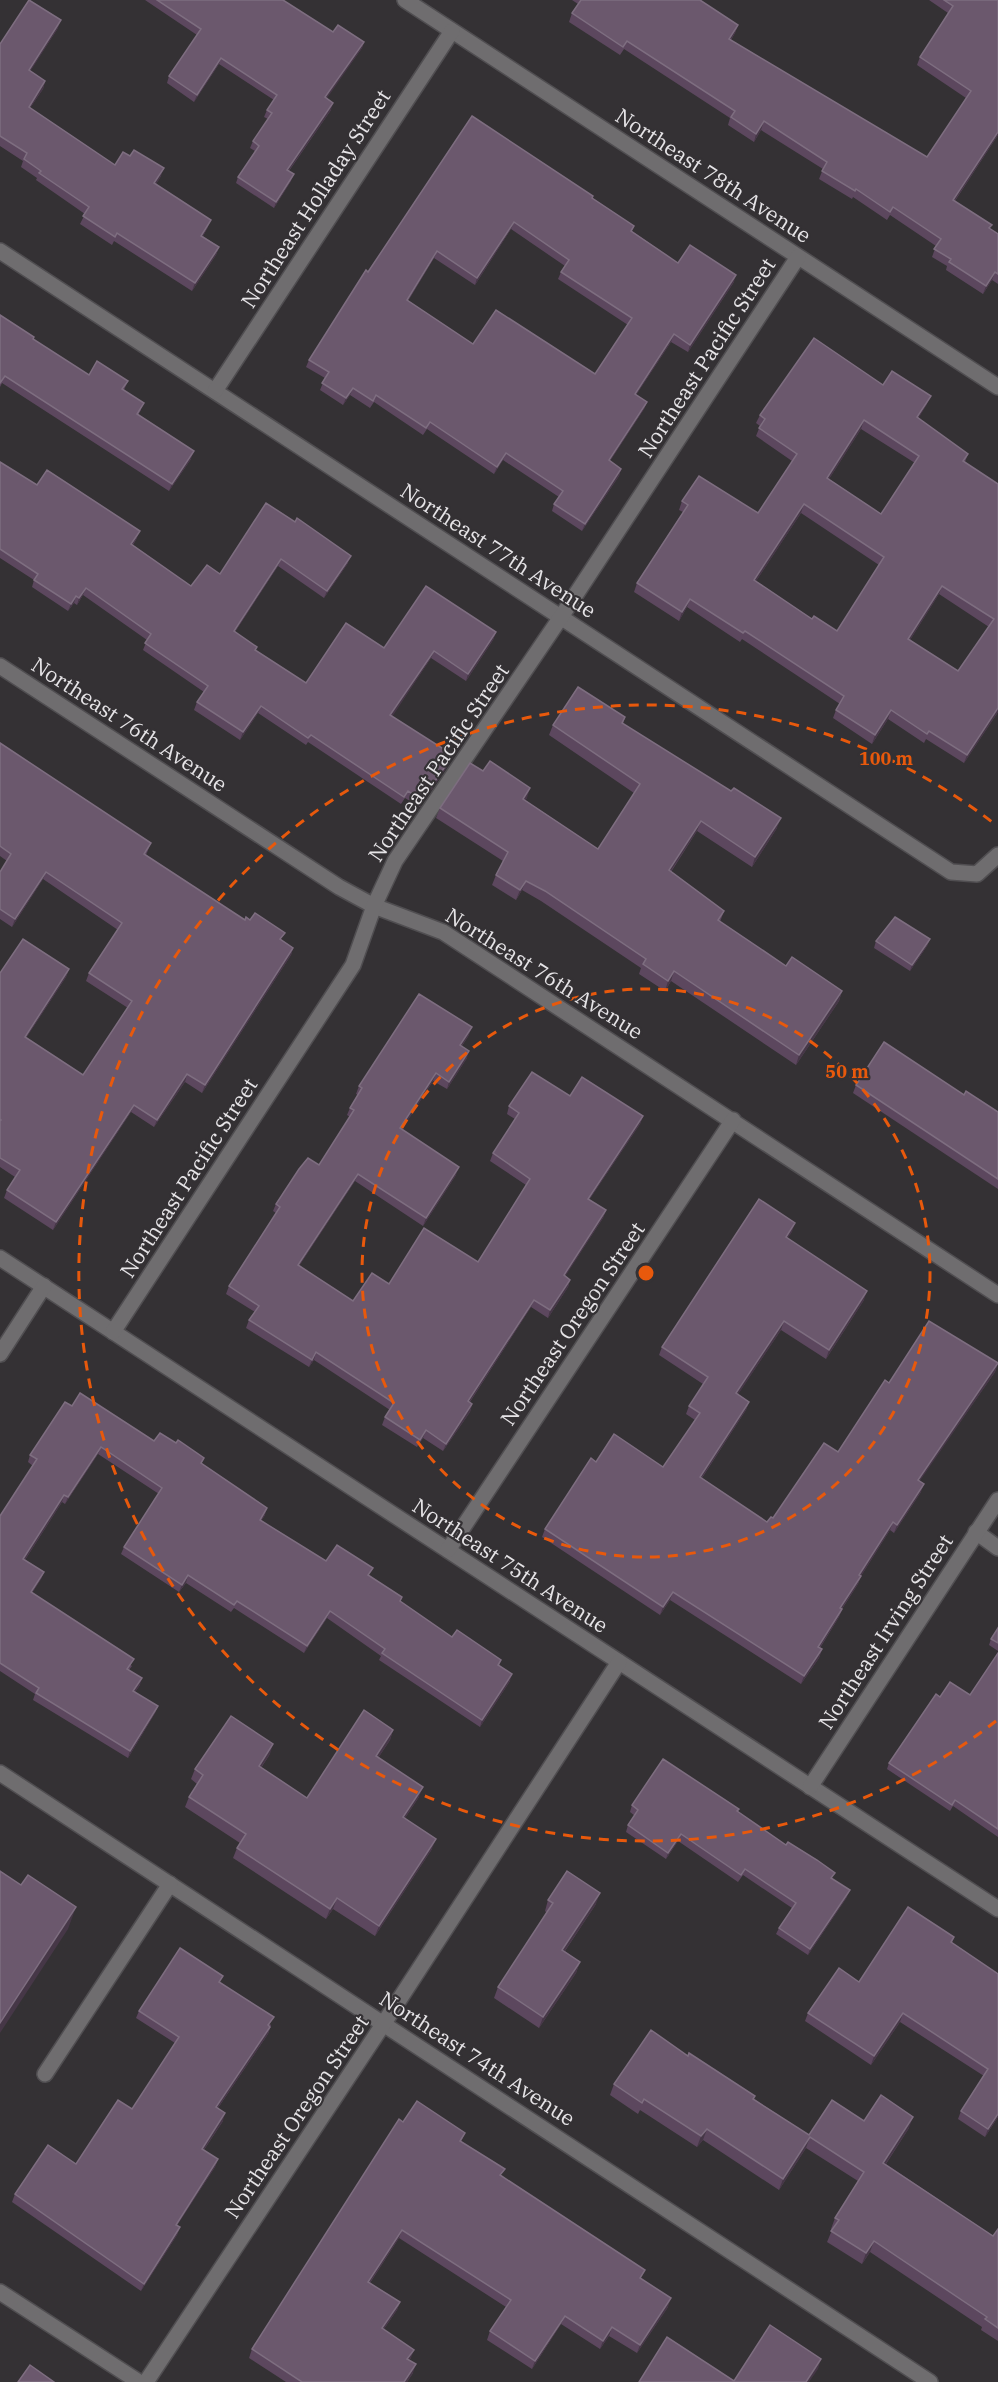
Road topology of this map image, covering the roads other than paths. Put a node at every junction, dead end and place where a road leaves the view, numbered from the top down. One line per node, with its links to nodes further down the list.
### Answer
1 (405, 0): 2 (street, Northeast 78th Avenue)
2 (452, 31): 4 (street, Northeast 78th Avenue); 6 (street, Northeast Holladay Street)
3 (0, 251): 6 (street, Northeast 77th Avenue)
4 (798, 257): 5 (street, Northeast 78th Avenue); 7 (street, Northeast Pacific Street)
5 (998, 387)
6 (215, 391): 7 (street, Northeast 77th Avenue)
7 (561, 617): 9 (street, Northeast 77th Avenue); 10 (street, Northeast Pacific Street)
8 (0, 666): 10 (street, Northeast 76th Avenue)
9 (998, 855)
10 (374, 906): 11 (street, Northeast 76th Avenue); 15 (street, Northeast Pacific Street)
11 (733, 1120): 14 (street, Northeast 76th Avenue); 20 (street, Northeast Oregon Street)
12 (0, 1257): 13 (street, Northeast 75th Avenue)
13 (44, 1286): 15 (street, Northeast 75th Avenue); 16 (street)
14 (998, 1295)
15 (113, 1332): 20 (street, Northeast 75th Avenue)
16 (0, 1354)
17 (998, 1500): 18 (street, Northeast Irving Street)
18 (976, 1532): 19 (street); 23 (street, Northeast Irving Street)
19 (998, 1548)
20 (448, 1550): 21 (street, Northeast 75th Avenue)
21 (619, 1662): 23 (street, Northeast 75th Avenue); 26 (street, Northeast Oregon Street)
22 (0, 1773): 24 (street, Northeast 74th Avenue)
23 (810, 1787): 25 (street, Northeast 75th Avenue)
24 (170, 1884): 26 (street, Northeast 74th Avenue); 27 (street)
25 (998, 1910)
26 (384, 2024): 30 (street, Northeast Oregon Street); 31 (street, Northeast 74th Avenue)
27 (45, 2074)
28 (0, 2292): 29 (street)
29 (139, 2382)
30 (146, 2382)
31 (930, 2382)

